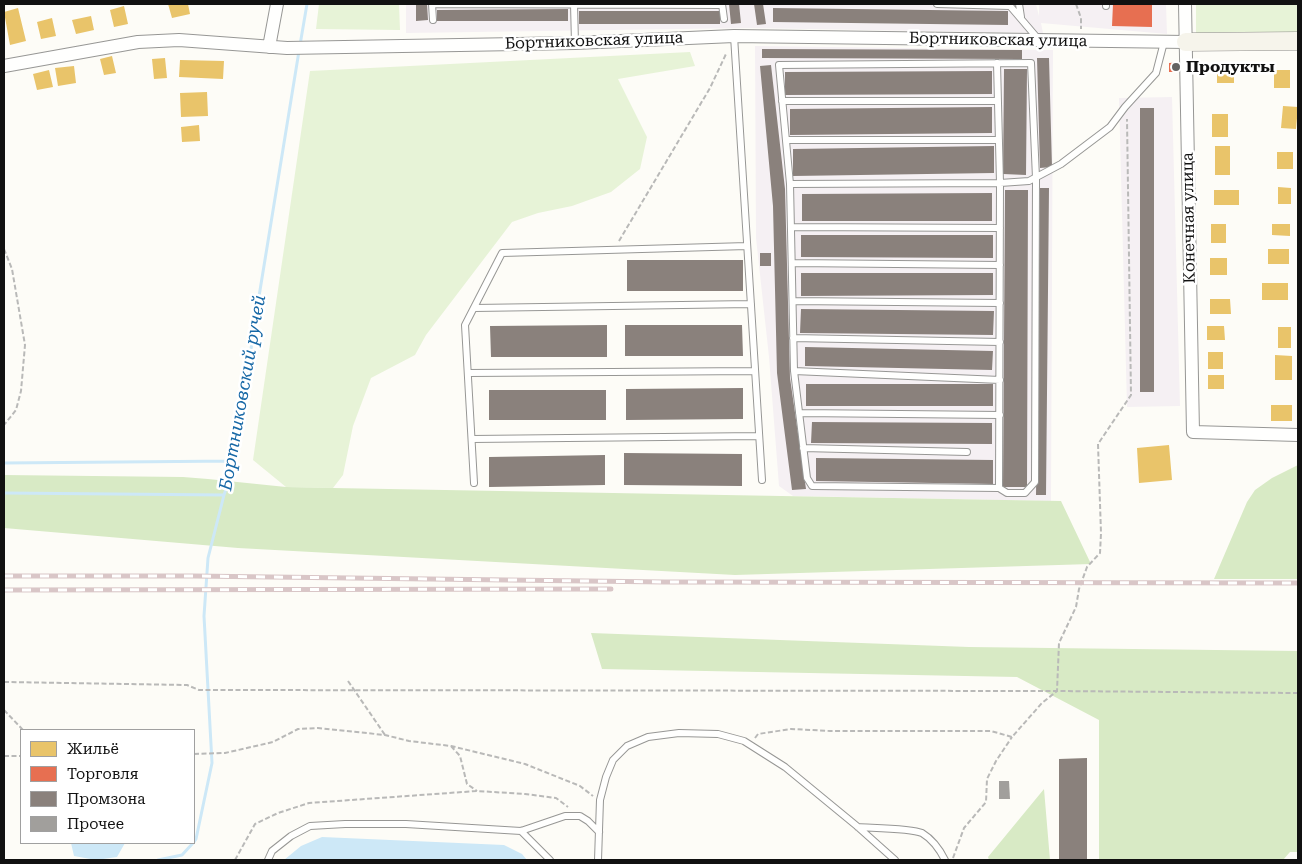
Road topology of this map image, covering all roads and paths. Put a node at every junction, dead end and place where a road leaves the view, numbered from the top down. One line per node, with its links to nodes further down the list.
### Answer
1 (278, 4): 20 (street)
2 (432, 4): 3 (lane); 12 (lane)
3 (574, 4): 4 (lane); 19 (lane)
4 (722, 4): 11 (lane)
5 (937, 4): 6 (lane)
6 (982, 4): 10 (lane)
7 (1019, 4): 10 (lane)
8 (1076, 4): 15 (path)
9 (1186, 4): 18 (street, Конечная улица)
10 (1021, 18): 14 (lane)
11 (724, 19)
12 (433, 20)
13 (734, 36): 14 (street, Бортниковская улица); 19 (street, Бортниковская улица); 33 (lane); 35 (path)
14 (1040, 41): 15 (street, Бортниковская улица)
15 (1081, 41): 17 (street, Бортниковская улица)
16 (1298, 41): 18 (street)
17 (1164, 42): 18 (street, Бортниковская улица); 25 (lane)
18 (1186, 42): 51 (street, Конечная улица)
19 (575, 43): 20 (street, Бортниковская улица)
20 (269, 47): 22 (street, Бортниковская улица)
21 (997, 63): 23 (lane); 24 (lane); 28 (lane)
22 (4, 66)
23 (782, 101): 24 (lane); 26 (lane)
24 (998, 101): 27 (lane)
25 (1125, 107): 28 (lane); 62 (path)
26 (786, 140): 27 (lane); 30 (lane)
27 (999, 140): 29 (lane)
28 (1036, 178): 29 (lane); 58 (lane)
29 (1000, 183): 30 (lane); 32 (lane)
30 (790, 184): 31 (lane)
31 (791, 227): 32 (lane); 36 (lane)
32 (1000, 228): 37 (lane)
33 (747, 246): 35 (lane); 40 (lane)
34 (4, 249): 50 (path)
35 (614, 249): 41 (lane)
36 (792, 263): 37 (lane); 38 (lane)
37 (1000, 265): 39 (lane)
38 (792, 301): 39 (lane); 42 (lane)
39 (1000, 303): 43 (lane)
40 (751, 304): 41 (lane); 44 (lane)
41 (474, 308): 46 (lane)
42 (793, 338): 43 (lane); 45 (lane)
43 (1000, 342): 47 (lane)
44 (755, 371): 46 (lane); 52 (lane)
45 (794, 371): 47 (lane); 48 (lane)
46 (468, 372): 53 (lane)
47 (1000, 380): 49 (lane)
48 (799, 413): 49 (lane); 54 (lane)
49 (1000, 415): 58 (lane)
50 (4, 425)
51 (1298, 435)
52 (759, 436): 53 (lane); 56 (lane)
53 (472, 439): 57 (lane)
54 (803, 448): 55 (lane); 58 (lane)
55 (967, 452)
56 (762, 480)
57 (474, 483)
58 (999, 488)
59 (348, 681): 61 (path)
60 (4, 682): 61 (path)
61 (354, 690): 62 (path); 66 (path)
62 (1057, 691): 63 (path); 67 (path)
63 (1298, 693)
64 (4, 710): 65 (path)
65 (22, 729)
66 (386, 735): 69 (path); 70 (path)
67 (1012, 737): 68 (path); 85 (path)
68 (751, 745): 74 (lane); 76 (lane)
69 (451, 746): 73 (path); 74 (path)
70 (195, 754)
71 (4, 756): 72 (path)
72 (20, 756)
73 (477, 791): 75 (path); 79 (path)
74 (600, 800): 78 (lane)
75 (580, 816): 77 (lane); 78 (lane)
76 (858, 827): 83 (lane); 84 (lane)
77 (521, 831): 80 (lane); 81 (lane)
78 (599, 832): 82 (lane)
79 (235, 860)
80 (268, 860)
81 (550, 860)
82 (598, 860)
83 (895, 860)
84 (945, 860)
85 (952, 860)

